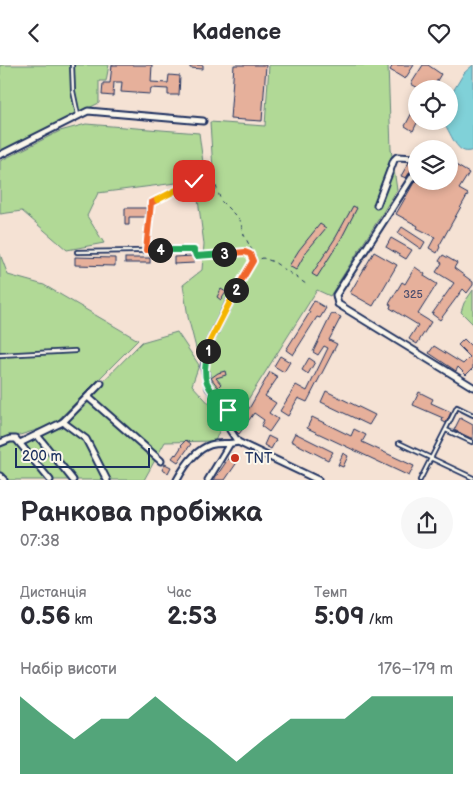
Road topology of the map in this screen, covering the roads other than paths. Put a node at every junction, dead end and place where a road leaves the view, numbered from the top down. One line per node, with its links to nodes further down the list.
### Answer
1 (72, 65): 2 (lane)
2 (78, 116): 3 (street); 4 (street)
3 (203, 121)
4 (0, 155)
5 (408, 157): 8 (street)
6 (211, 169): 9 (lane)
7 (408, 183): 16 (street)
8 (378, 205)
9 (146, 250): 10 (lane); 11 (lane)
10 (76, 252)
11 (205, 255)
12 (234, 293): 22 (street)
13 (75, 351): 14 (lane)
14 (0, 355)
15 (101, 383): 17 (street)
16 (473, 387)
17 (88, 397): 19 (street); 29 (street)
18 (473, 415): 20 (lane)
19 (63, 423): 21 (street); 35 (street)
20 (446, 430): 26 (lane); 28 (lane)
21 (37, 435): 24 (street); 34 (street)
22 (238, 442): 27 (street); 38 (street)
23 (0, 443): 24 (street)
24 (20, 443): 33 (street)
25 (399, 443): 28 (lane)
26 (472, 443)
27 (229, 445): 36 (street); 37 (street)
28 (431, 458): 31 (lane); 39 (lane)
29 (161, 461)
30 (0, 476): 32 (street)
31 (473, 478)
32 (4, 480)
33 (50, 480)
34 (73, 480)
35 (106, 480)
36 (177, 480)
37 (208, 480)
38 (318, 480)
39 (420, 480)

